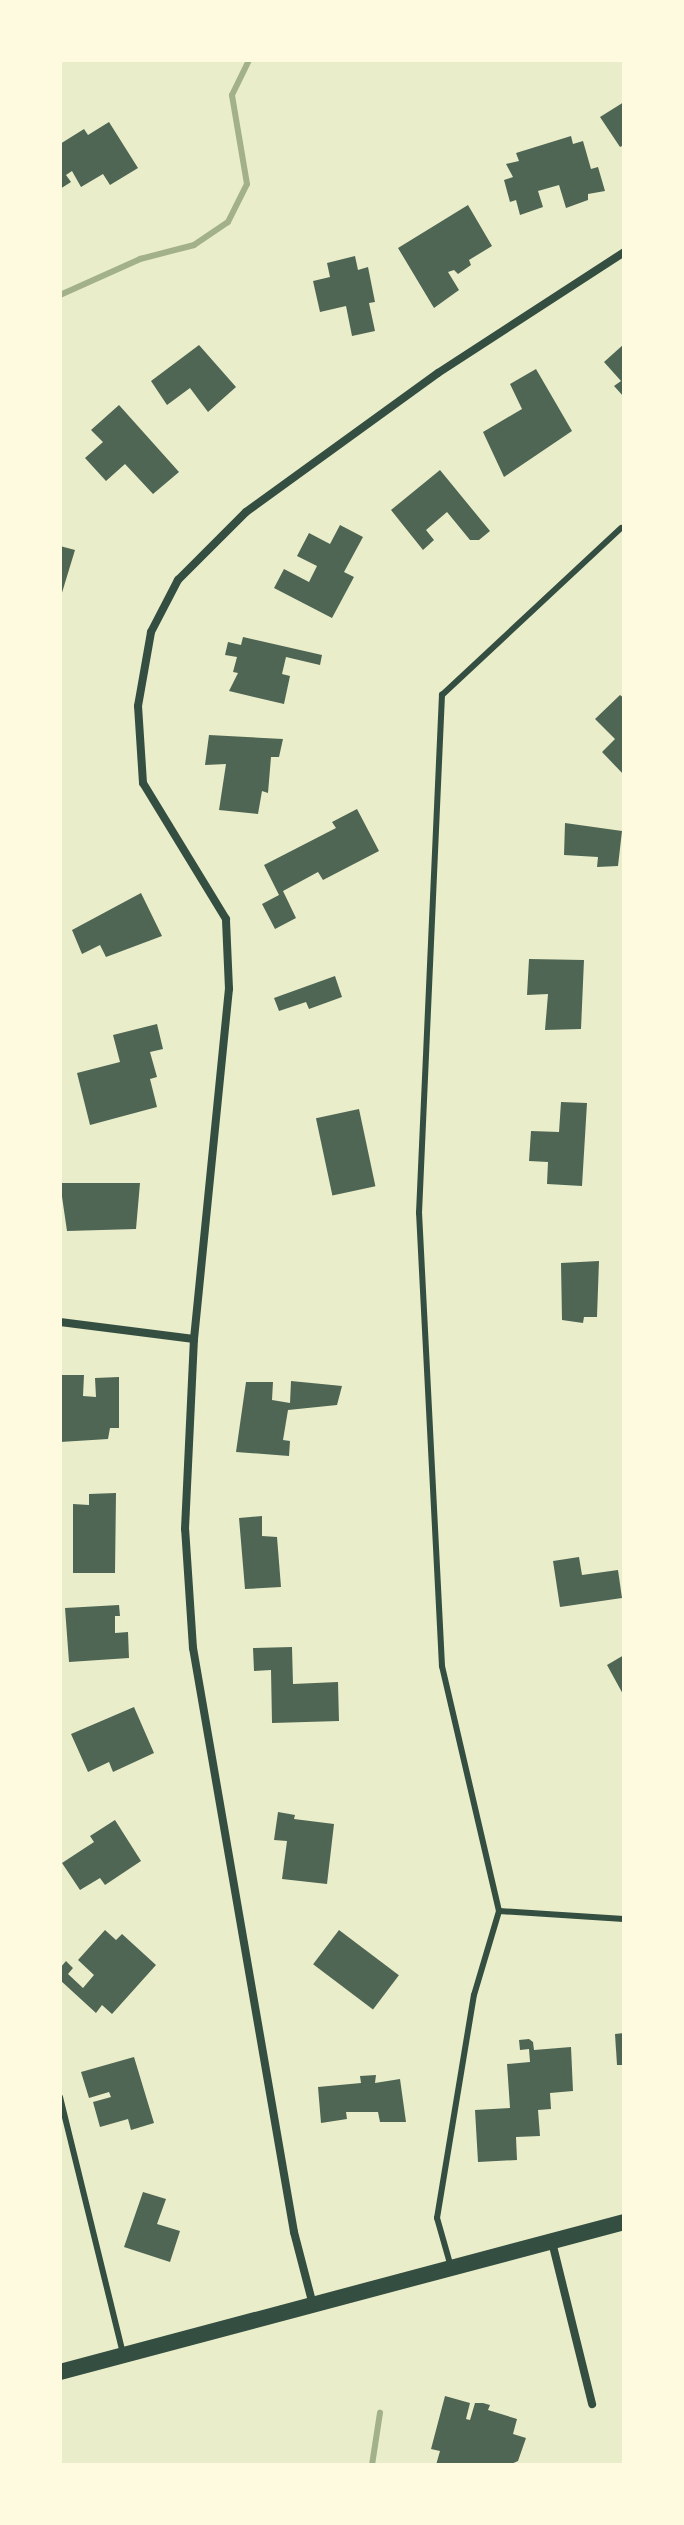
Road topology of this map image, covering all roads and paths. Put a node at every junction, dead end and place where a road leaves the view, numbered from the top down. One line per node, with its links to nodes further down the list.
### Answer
1 (624, 253): 4 (street)
2 (621, 528): 5 (lane)
3 (60, 1322): 4 (street)
4 (194, 1339): 11 (street)
5 (499, 1911): 6 (lane); 10 (lane)
6 (624, 1919)
7 (60, 2097): 12 (lane)
8 (624, 2222): 9 (main road)
9 (552, 2241): 10 (main road); 14 (street)
10 (451, 2269): 11 (main road)
11 (313, 2305): 12 (main road)
12 (124, 2357): 13 (main road)
13 (60, 2372)
14 (592, 2404)

